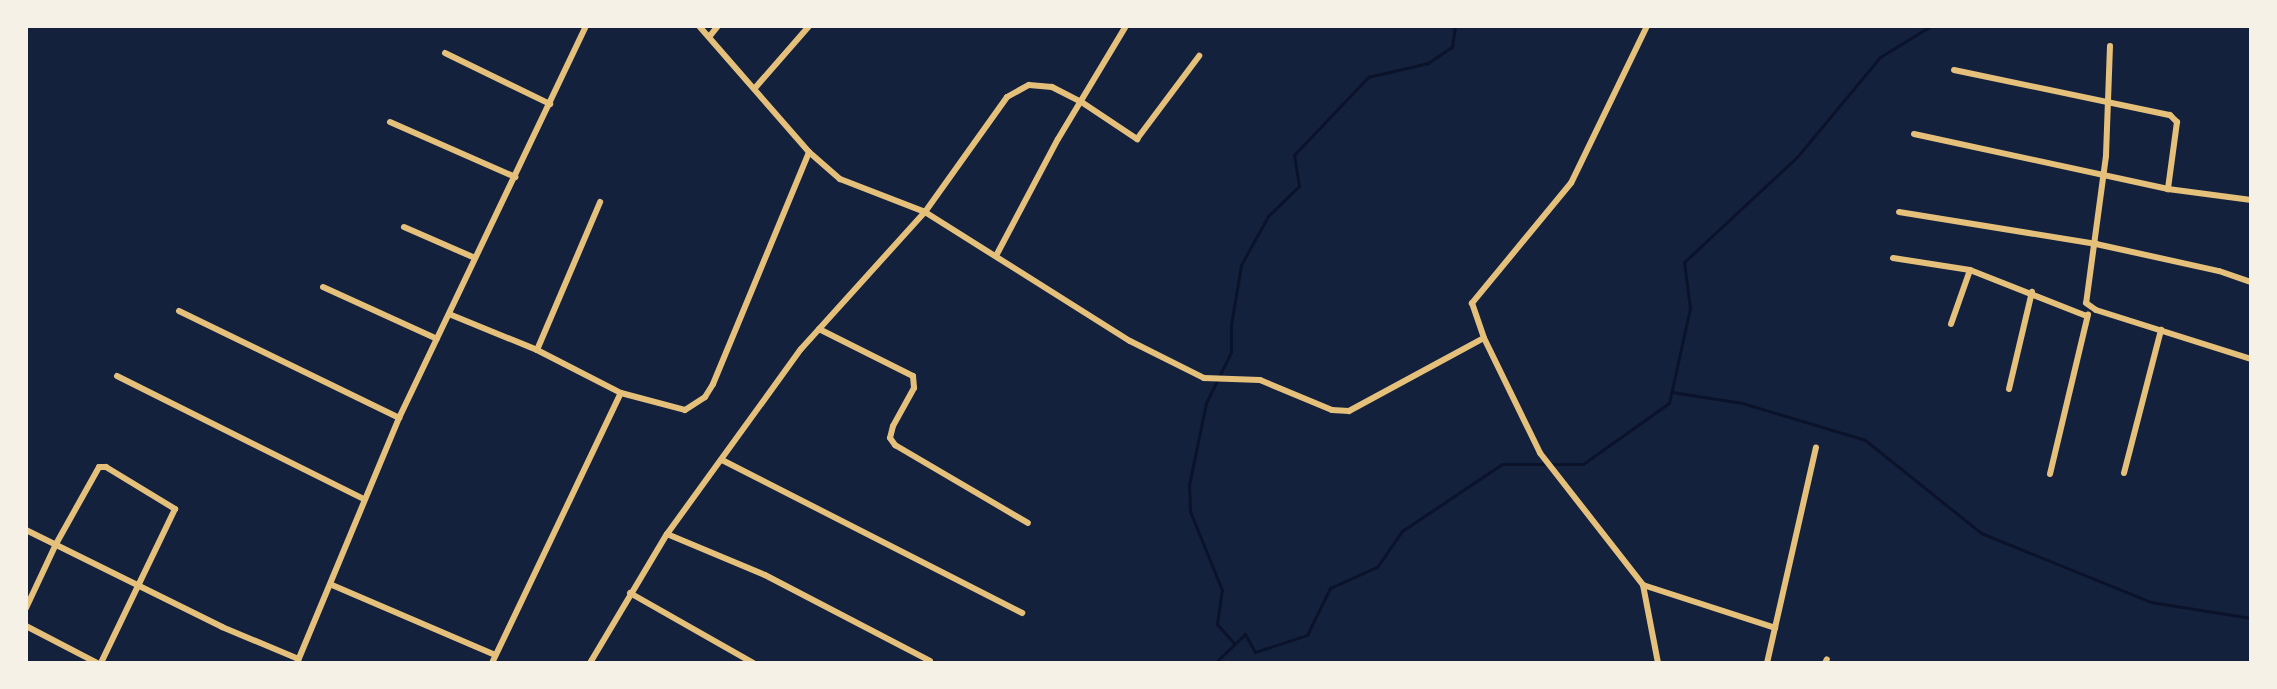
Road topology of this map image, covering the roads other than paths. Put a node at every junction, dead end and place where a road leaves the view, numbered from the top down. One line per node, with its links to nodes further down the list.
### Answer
1 (699, 26): 7 (street)
2 (718, 26): 7 (street)
3 (809, 26): 12 (street)
4 (1126, 26): 14 (street)
5 (1647, 26): 42 (street)
6 (584, 27): 15 (street)
7 (709, 37): 12 (street)
8 (2110, 46): 13 (street)
9 (445, 53): 15 (street)
10 (1199, 56): 14 (street)
11 (1954, 70): 13 (street)
12 (755, 88): 18 (street)
13 (2109, 99): 19 (street); 21 (street)
14 (1080, 101): 24 (street); 28 (street)
15 (550, 104): 20 (street)
16 (390, 122): 20 (street)
17 (1914, 134): 19 (street)
18 (809, 152): 24 (street); 48 (street)
19 (2103, 173): 21 (street); 27 (street)
20 (515, 177): 29 (street)
21 (2168, 189): 22 (street)
22 (2251, 200)
23 (600, 202): 44 (street)
24 (925, 212): 28 (street); 40 (street)
25 (1899, 212): 27 (street)
26 (404, 227): 29 (street)
27 (2096, 244): 32 (street); 35 (street)
28 (997, 254): 42 (street)
29 (475, 258): 37 (street)
30 (1893, 258): 31 (street)
31 (1970, 270): 34 (street); 39 (street)
32 (2251, 282)
33 (323, 287): 43 (street)
34 (2032, 292): 38 (street); 47 (street)
35 (2089, 307): 38 (street); 41 (street)
36 (179, 311): 49 (street)
37 (449, 314): 43 (street); 44 (street)
38 (2087, 316): 53 (street)
39 (1951, 324)
40 (819, 329): 51 (street); 55 (street)
41 (2161, 330): 45 (street); 52 (street)
42 (1484, 338): 61 (street)
43 (437, 339): 49 (street)
44 (537, 350): 48 (street)
45 (2251, 359)
46 (117, 376): 54 (street)
47 (2009, 389)
48 (621, 393): 67 (street)
49 (399, 418): 54 (street)
50 (1816, 447): 66 (street)
51 (722, 460): 57 (street); 64 (street)
52 (2124, 473)
53 (2050, 474)
54 (364, 499): 60 (street)
55 (1028, 523)
56 (26, 530): 58 (street)
57 (667, 534): 62 (street); 69 (street)
58 (56, 544): 59 (street); 59 (street); 63 (street)
59 (136, 585): 68 (street); 70 (street)
60 (332, 585): 67 (street); 68 (street)
61 (1643, 585): 66 (street); 74 (street)
62 (630, 593): 72 (street); 73 (street)
63 (26, 608)
64 (1022, 613)
65 (26, 626): 70 (street)
66 (1775, 628): 75 (street)
67 (495, 655): 71 (street)
68 (298, 661)
69 (930, 661)
70 (99, 663)
71 (492, 663)
72 (590, 663)
73 (753, 663)
74 (1658, 663)
75 (1767, 663)

